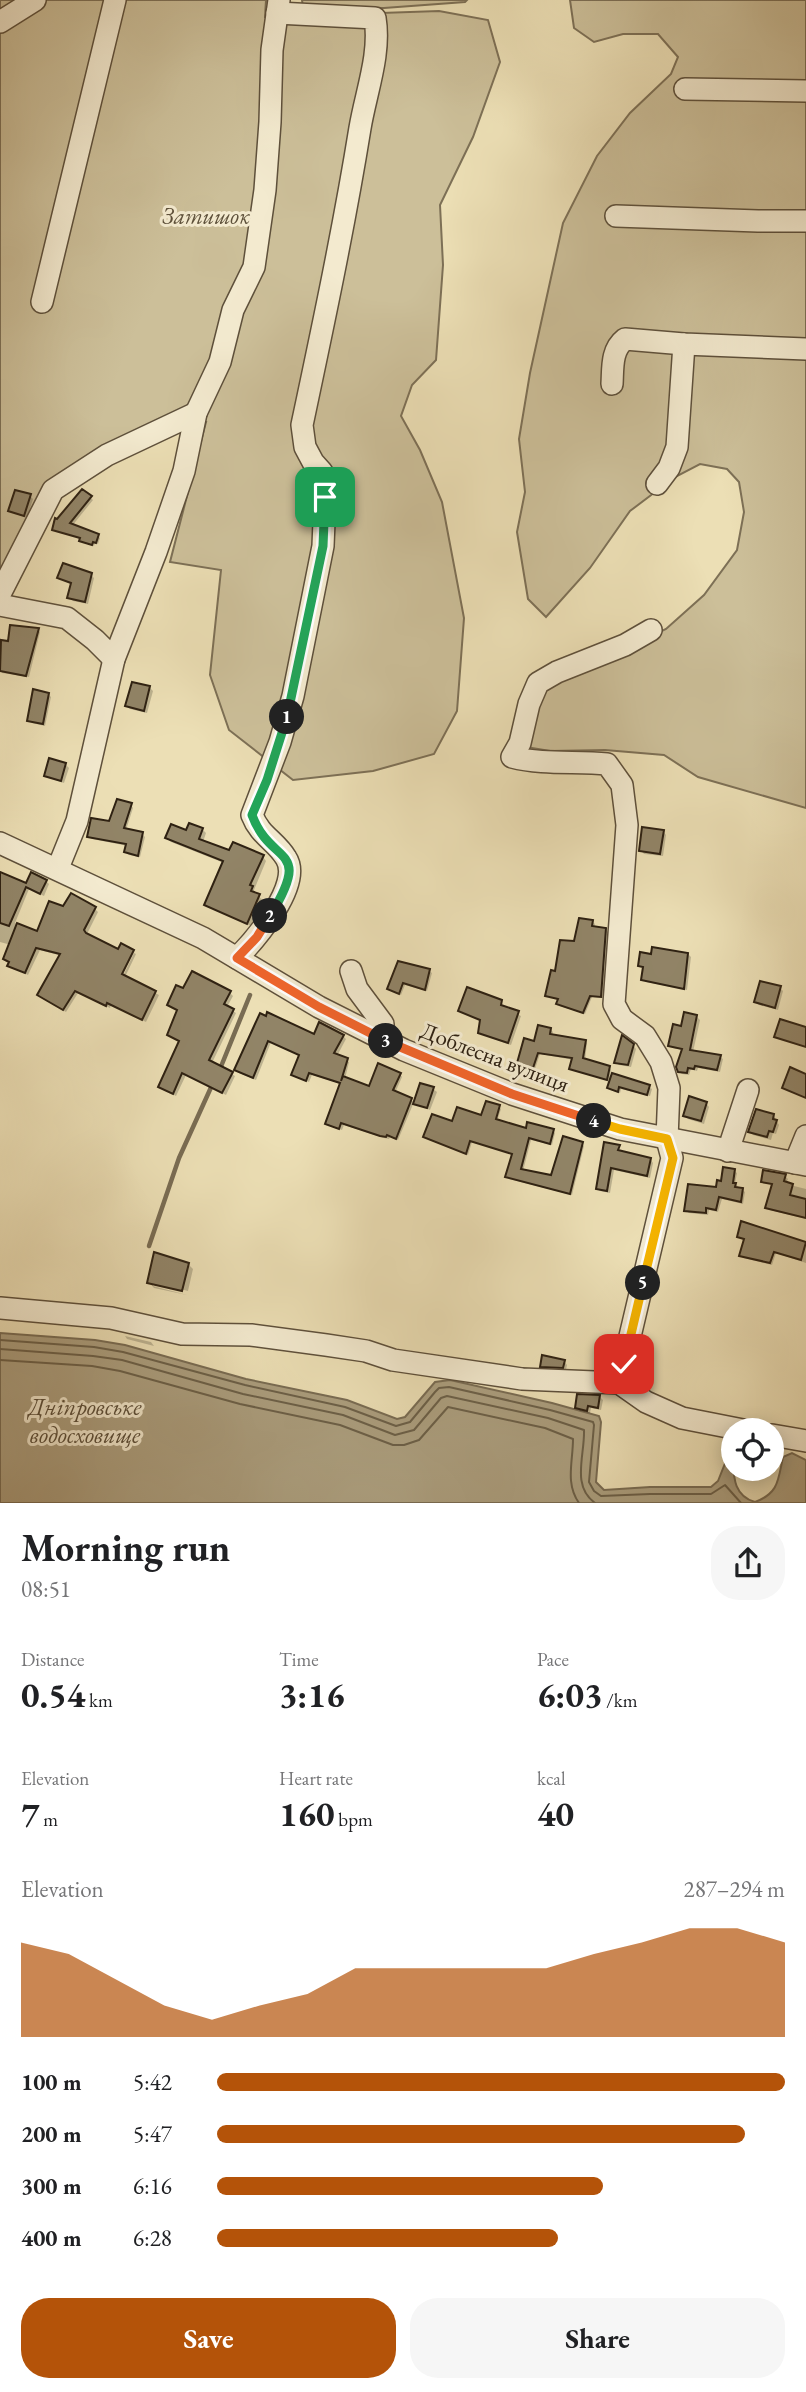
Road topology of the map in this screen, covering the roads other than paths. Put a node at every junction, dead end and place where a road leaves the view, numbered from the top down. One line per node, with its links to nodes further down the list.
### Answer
1 (35, 0): 4 (street)
2 (115, 0): 9 (street)
3 (278, 7): 13 (street); 21 (street)
4 (0, 22)
5 (685, 89): 6 (street)
6 (806, 91)
7 (616, 216): 8 (street)
8 (806, 220)
9 (42, 302)
10 (684, 344): 11 (street); 12 (street); 14 (street)
11 (806, 349)
12 (612, 384)
13 (196, 413): 15 (street); 18 (street)
14 (657, 484)
15 (0, 594)
16 (0, 605): 18 (street)
17 (651, 630): 26 (street)
18 (114, 659): 20 (street)
19 (0, 843): 20 (street, Доблесна вулиця)
20 (58, 868): 21 (street, Доблесна вулиця)
21 (237, 958): 23 (street, Доблесна вулиця)
22 (351, 971): 23 (street)
23 (382, 1040): 26 (street, Доблесна вулиця)
24 (748, 1090): 27 (street)
25 (806, 1136): 28 (street)
26 (667, 1139): 27 (street, Доблесна вулиця); 30 (street)
27 (729, 1151): 28 (street, Доблесна вулиця)
28 (800, 1164)
29 (0, 1308): 30 (street)
30 (619, 1383): 31 (street)
31 (721, 1426)
32 (784, 1437): 33 (street)
33 (806, 1441)

